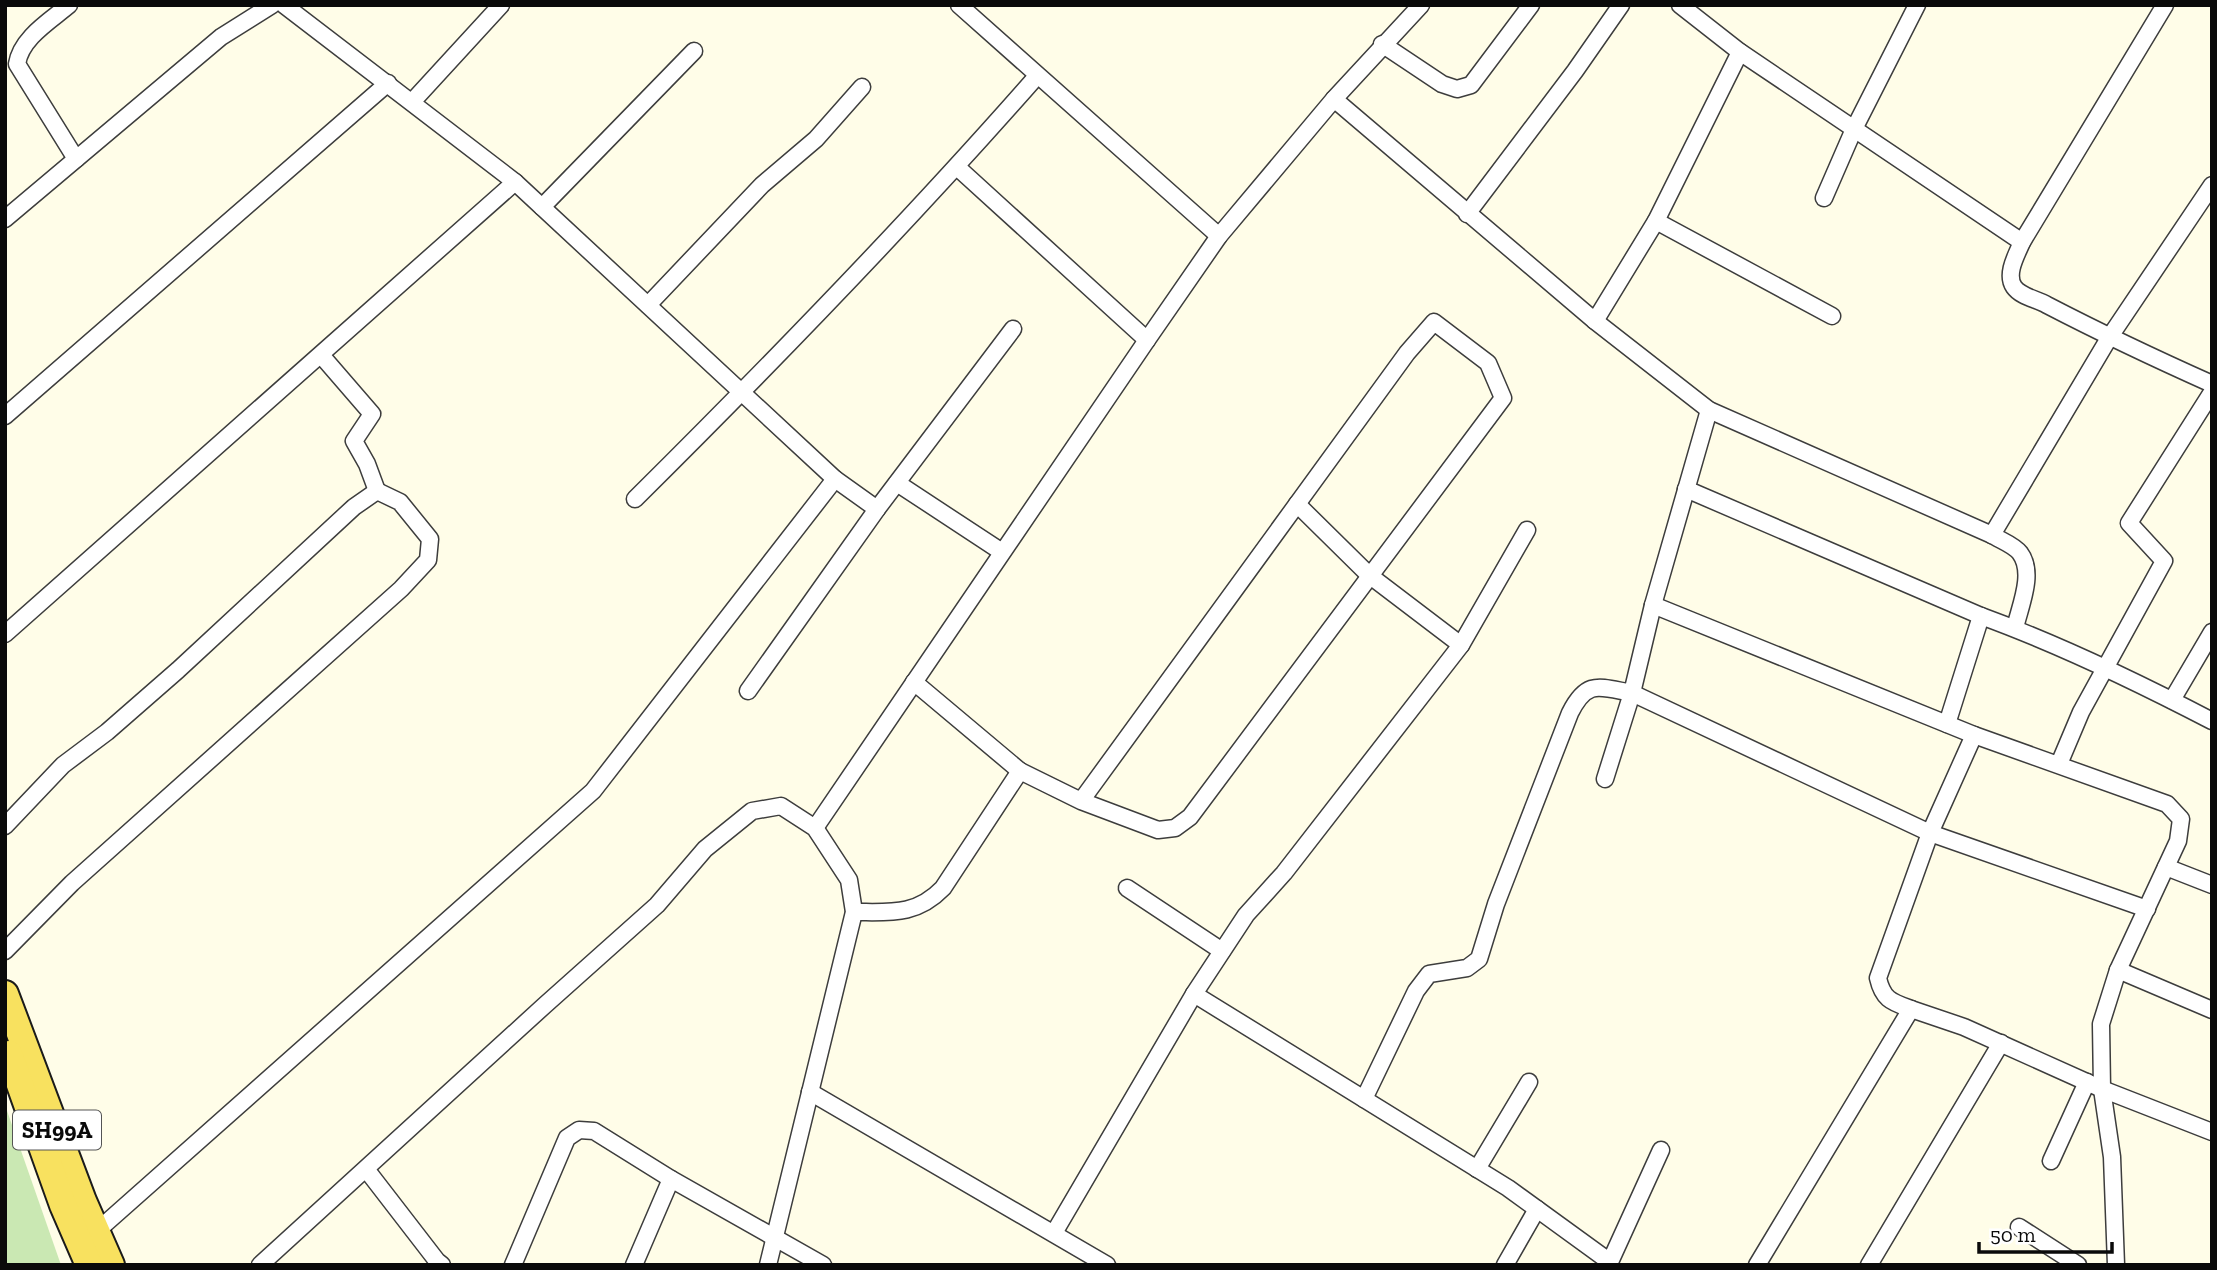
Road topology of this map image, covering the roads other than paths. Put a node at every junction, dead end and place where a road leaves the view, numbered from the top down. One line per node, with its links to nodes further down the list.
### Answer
1 (69, 5): 21 (street)
2 (272, 5): 21 (street)
3 (284, 5): 16 (street)
4 (501, 5): 19 (street)
5 (959, 5): 15 (street)
6 (1421, 5): 12 (street)
7 (1531, 5): 12 (street)
8 (1621, 5): 27 (street)
9 (1680, 5): 14 (street)
10 (1917, 5): 20 (street)
11 (2165, 5): 31 (street)
12 (1382, 44): 18 (street)
13 (694, 51): 26 (street)
14 (1740, 52): 20 (street); 29 (street)
15 (1037, 76): 22 (street); 30 (street)
16 (388, 83): 19 (street); 43 (street)
17 (862, 86): 32 (street)
18 (1334, 99): 27 (street); 30 (street)
19 (412, 102): 23 (street)
20 (1854, 129): 25 (street); 31 (street)
21 (76, 159): 28 (street)
22 (957, 167): 37 (street); 40 (street)
23 (515, 182): 26 (street); 38 (street)
24 (2212, 185): 36 (street)
25 (1824, 198)
26 (542, 206): 32 (street)
27 (1467, 214): 34 (street)
28 (5, 219)
29 (1656, 221): 33 (street); 34 (street)
30 (1219, 236): 37 (street)
31 (2022, 242): 36 (street)
32 (648, 305): 40 (street)
33 (1832, 316)
34 (1595, 321): 42 (street)
35 (1013, 329): 45 (street)
36 (2109, 338): 39 (street); 52 (street)
37 (1147, 340): 53 (street)
38 (321, 355): 47 (street); 59 (street)
39 (2212, 384)
40 (742, 392): 44 (street); 48 (street)
41 (2212, 392): 61 (street)
42 (1709, 410): 46 (street); 52 (street)
43 (5, 416)
44 (835, 478): 50 (street); 102 (street)
45 (897, 483): 50 (street); 53 (street)
46 (1686, 489): 55 (street); 56 (street)
47 (377, 491): 73 (street); 81 (street)
48 (635, 499)
49 (1297, 504): 54 (street); 54 (street); 72 (street)
50 (877, 509): 63 (street)
51 (1527, 530): 60 (street)
52 (1992, 535): 57 (street)
53 (1002, 552): 62 (street)
54 (1369, 575): 60 (street); 72 (street)
55 (1653, 606): 64 (street); 67 (street)
56 (1981, 616): 57 (street); 67 (street)
57 (2015, 628): 61 (street)
58 (2212, 632): 65 (street)
59 (5, 634)
60 (1461, 645): 82 (street)
61 (2104, 669): 65 (street); 69 (street)
62 (914, 682): 70 (street); 74 (street)
63 (748, 691)
64 (1632, 694): 71 (street); 75 (street); 93 (street)
65 (2172, 700): 66 (street)
66 (2212, 721)
67 (1947, 724): 68 (street)
68 (1975, 736): 69 (street); 75 (street)
69 (2059, 764): 76 (street)
70 (1020, 771): 72 (street); 80 (street)
71 (1605, 779)
72 (1081, 801)
73 (5, 826)
74 (815, 828): 80 (street); 97 (street)
75 (1930, 833): 79 (street); 86 (street)
76 (2166, 867): 77 (street); 79 (street)
77 (2212, 885)
78 (1127, 888): 82 (street)
79 (2147, 909): 83 (street)
80 (854, 912): 92 (street)
81 (5, 951)
82 (1222, 951): 85 (street)
83 (2118, 970): 87 (street); 91 (street)
84 (5, 994): 102 (main road, SH99A)
85 (1194, 994): 93 (street); 103 (street)
86 (1912, 1009): 88 (street); 116 (street)
87 (2212, 1010)
88 (2001, 1043): 91 (street); 117 (street)
89 (5, 1045): 106 (main road, SH99A)
90 (1529, 1082): 98 (street)
91 (2094, 1085): 94 (street); 96 (street); 119 (street)
92 (810, 1092): 103 (street); 104 (street)
93 (1364, 1099): 98 (street)
94 (2212, 1132)
95 (1661, 1150): 105 (street)
96 (2051, 1161)
97 (366, 1169): 108 (street); 109 (street)
98 (1477, 1169): 100 (street)
99 (671, 1179): 104 (street); 110 (street); 111 (street)
100 (1537, 1209): 105 (street); 115 (street)
101 (2019, 1227): 118 (street)
102 (97, 1231): 107 (main road, SH99A)
103 (1054, 1233): 114 (street)
104 (776, 1238): 112 (street); 113 (street)
105 (1609, 1264)
106 (89, 1265)
107 (111, 1265)
108 (260, 1265)
109 (442, 1265)
110 (513, 1265)
111 (634, 1265)
112 (768, 1265)
113 (823, 1265)
114 (1107, 1265)
115 (1504, 1265)
116 (1756, 1265)
117 (1870, 1265)
118 (2078, 1265)
119 (2116, 1265)

